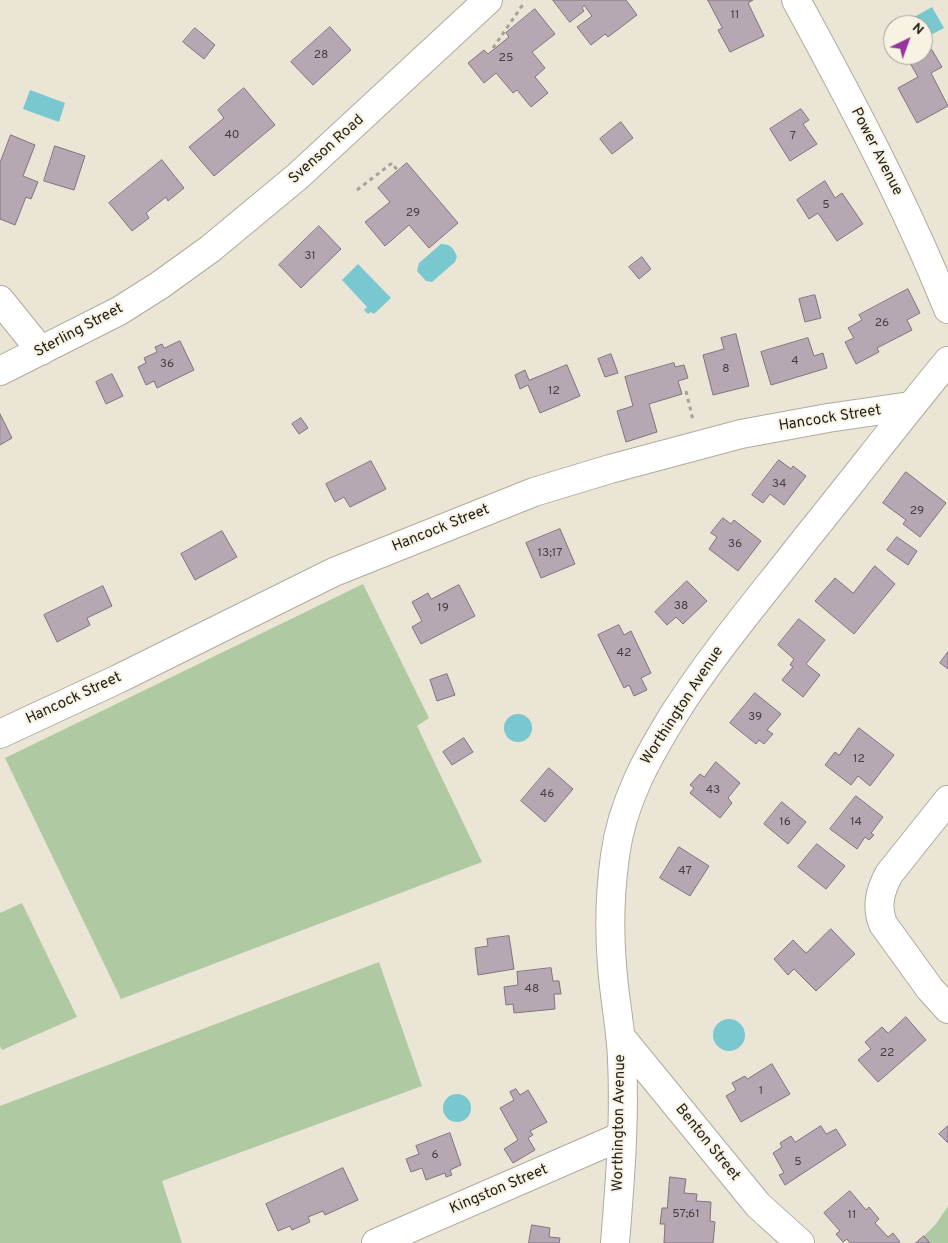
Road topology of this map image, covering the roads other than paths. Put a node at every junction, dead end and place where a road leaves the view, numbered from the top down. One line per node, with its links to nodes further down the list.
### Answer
1 (488, 0): 3 (street, Svenson Road)
2 (796, 0): 5 (street, Power Avenue)
3 (156, 288): 6 (street, Sterling Street)
4 (0, 300): 6 (street)
5 (948, 308)
6 (41, 351): 8 (street, Sterling Street)
7 (948, 361): 9 (street, Worthington Avenue)
8 (0, 371)
9 (910, 406): 10 (street, Hancock Street); 13 (street, Worthington Avenue)
10 (0, 734)
11 (948, 800): 12 (street)
12 (948, 1009)
13 (620, 1036): 14 (street, Worthington Avenue); 17 (street, Benton Street)
14 (622, 1136): 15 (street, Kingston Street); 16 (street, Worthington Avenue)
15 (376, 1243)
16 (615, 1243)
17 (800, 1243)

